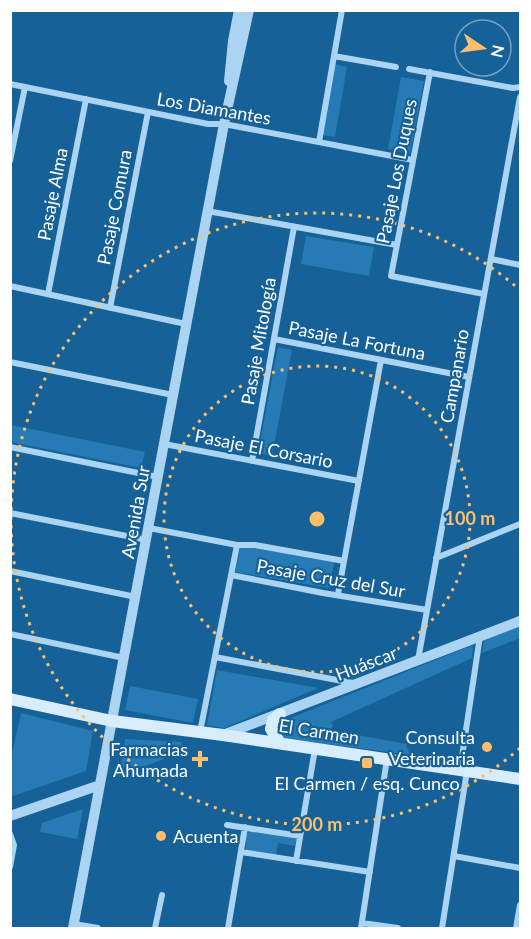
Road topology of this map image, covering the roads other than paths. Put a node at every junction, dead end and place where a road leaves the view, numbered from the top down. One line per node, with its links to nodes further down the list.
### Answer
1 (239, 10): 13 (street, Avenida Sur)
2 (249, 10): 13 (street, Avenida Sur)
3 (342, 10): 4 (street)
4 (334, 56): 5 (street); 16 (street)
5 (396, 66)
6 (409, 69): 7 (street)
7 (430, 72): 10 (street); 17 (street, Pasaje Los Duques)
8 (10, 84): 9 (street, Los Diamantes)
9 (25, 87): 12 (street, Los Diamantes); 18 (street)
10 (520, 87)
11 (520, 97): 22 (street, Campanario)
12 (86, 99): 14 (street, Los Diamantes); 25 (street, Pasaje Alma)
13 (229, 100): 15 (street, Avenida Sur)
14 (148, 112): 15 (street, Los Diamantes); 27 (street, Pasaje Comura)
15 (224, 124): 16 (street, Los Diamantes); 19 (street, Avenida Sur)
16 (319, 142): 17 (street, Los Diamantes)
17 (413, 160): 21 (street, Pasaje Los Duques)
18 (10, 161)
19 (207, 211): 20 (street); 28 (street, Avenida Sur)
20 (294, 227): 21 (street); 29 (street, Pasaje Mitología)
21 (397, 245): 26 (street, Pasaje Los Duques)
22 (490, 259): 23 (street); 26 (street, Campanario)
23 (520, 265)
24 (10, 286): 25 (street)
25 (48, 294): 27 (street)
26 (484, 294): 32 (street, Campanario)
27 (110, 308): 28 (street)
28 (186, 324): 33 (street, Avenida Sur)
29 (274, 339): 30 (street, Pasaje La Fortuna); 36 (street, Pasaje Mitología)
30 (381, 360): 32 (street, Pasaje La Fortuna); 38 (street)
31 (10, 362): 33 (street)
32 (469, 377): 44 (street, Campanario)
33 (173, 394): 34 (street, Avenida Sur)
34 (164, 444): 36 (street, Pasaje El Corsario); 37 (street, Avenida Sur)
35 (10, 447): 37 (street)
36 (252, 461): 38 (street, Pasaje El Corsario)
37 (158, 477): 41 (street, Avenida Sur)
38 (358, 481): 45 (street)
39 (10, 513): 42 (street)
40 (520, 524): 44 (street)
41 (149, 528): 42 (street, Avenida Sur); 43 (street, Pasaje Cruz del Sur)
42 (147, 540): 49 (street, Avenida Sur)
43 (237, 545): 45 (street, Pasaje Cruz del Sur); 47 (street)
44 (436, 558): 50 (street, Campanario)
45 (344, 561): 48 (street)
46 (10, 571): 49 (street)
47 (231, 575): 48 (street, Pasaje Cruz del Sur); 54 (street)
48 (338, 594): 50 (street, Pasaje Cruz del Sur)
49 (136, 597): 55 (street, Avenida Sur)
50 (427, 610): 56 (street, Campanario)
51 (520, 621): 53 (street, Huáscar)
52 (10, 634): 55 (street)
53 (480, 636): 56 (street, Huáscar); 66 (street)
54 (215, 657): 57 (street); 61 (street)
55 (124, 658): 60 (street, Avenida Sur)
56 (418, 660): 57 (street, Huáscar)
57 (358, 684): 59 (street, Huáscar)
58 (10, 699): 60 (main road, El Carmen)
59 (280, 714): 62 (street, Huáscar); 63 (main road)
60 (112, 721): 61 (main road, El Carmen); 68 (street, Avenida Sur)
61 (200, 732): 62 (main road, El Carmen)
62 (223, 735): 63 (main road, El Carmen)
63 (280, 743): 64 (main road, El Carmen)
64 (315, 748): 65 (main road, El Carmen); 73 (street)
65 (387, 759): 66 (main road, El Carmen); 79 (street)
66 (464, 771): 67 (main road, El Carmen); 75 (street)
67 (520, 779)
68 (100, 785): 69 (street); 83 (street, Avenida Sur)
69 (10, 816)
70 (226, 825): 71 (street)
71 (245, 827): 73 (street); 74 (street)
72 (10, 834): 77 (street)
73 (300, 836): 76 (street)
74 (240, 852): 76 (street); 87 (street)
75 (454, 856): 78 (street); 89 (street)
76 (296, 861): 79 (street)
77 (10, 867)
78 (520, 868)
79 (370, 872): 84 (street)
80 (162, 895): 86 (street)
81 (520, 905): 82 (street)
82 (518, 924)
83 (73, 926): 85 (street)
84 (361, 926): 88 (street)
85 (98, 928)
86 (155, 928)
87 (229, 928)
88 (398, 928)
89 (442, 928)

